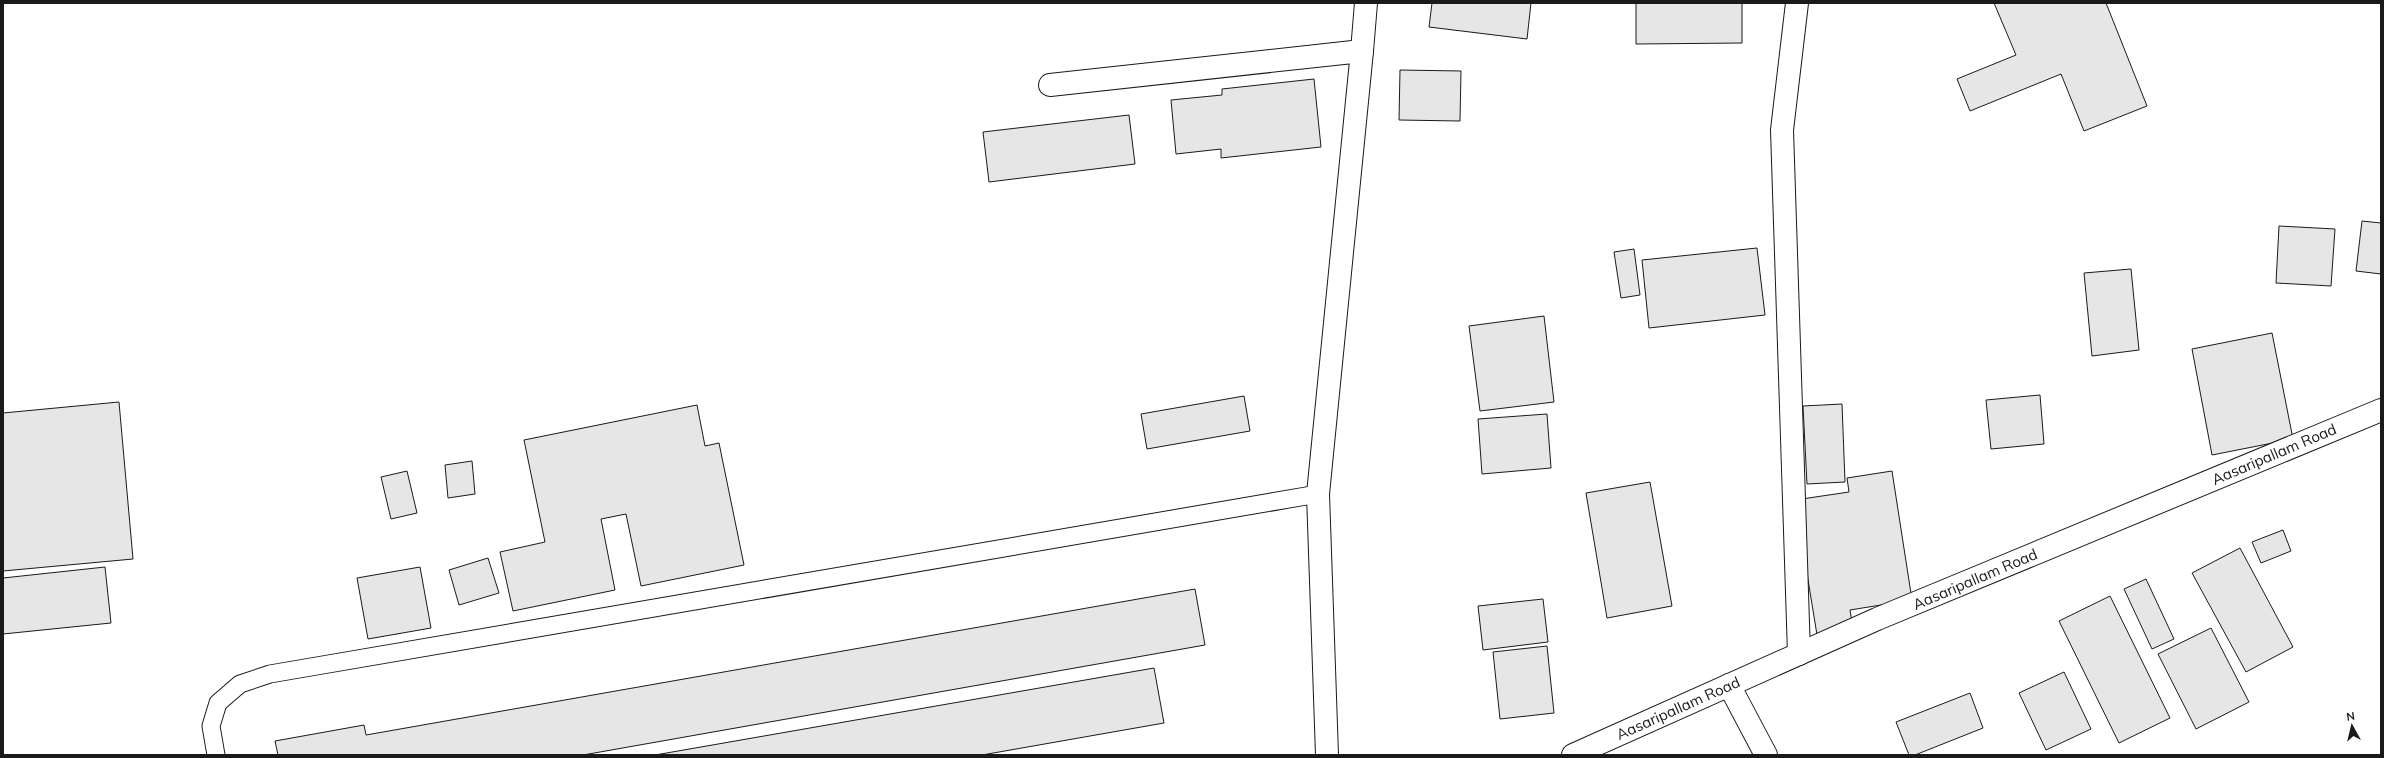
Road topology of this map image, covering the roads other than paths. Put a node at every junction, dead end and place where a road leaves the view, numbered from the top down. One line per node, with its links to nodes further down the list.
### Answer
1 (1366, 3): 3 (street)
2 (1797, 3): 7 (street)
3 (1362, 51): 4 (street); 6 (street)
4 (1050, 85)
5 (2381, 410): 7 (street, Aasaripallam Road)
6 (1318, 494): 9 (lane); 10 (street)
7 (1799, 654): 8 (street, Aasaripallam Road)
8 (1729, 685): 11 (street, Aasaripallam Road); 12 (street)
9 (216, 755)
10 (1327, 755)
11 (1573, 755)
12 (1766, 755)

